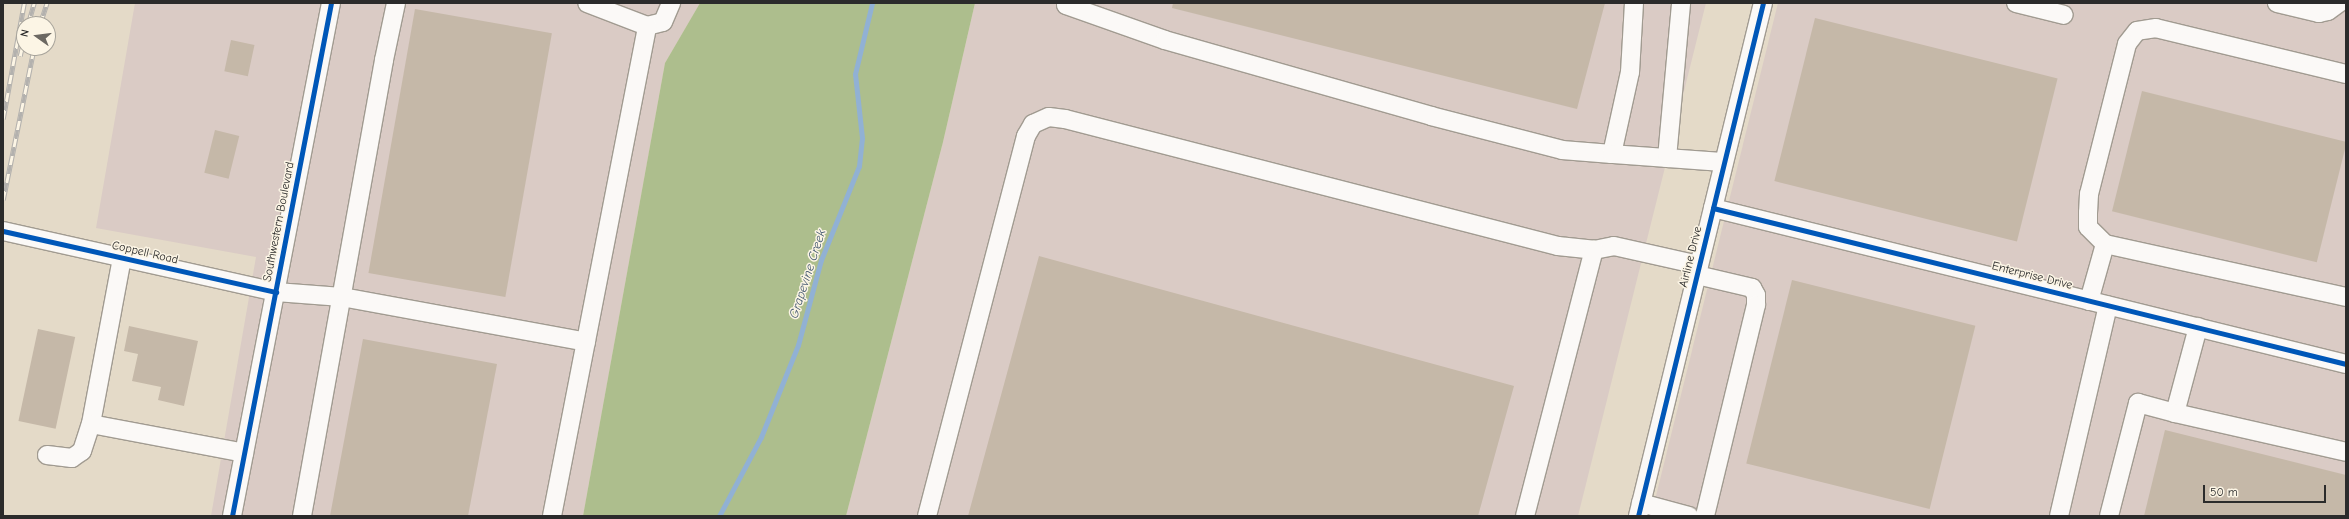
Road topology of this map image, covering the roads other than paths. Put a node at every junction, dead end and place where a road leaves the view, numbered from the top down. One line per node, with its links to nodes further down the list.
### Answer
1 (331, 3): 24 (street, Southwestern Boulevard)
2 (396, 3): 25 (street)
3 (587, 3): 13 (street)
4 (671, 3): 13 (street)
5 (1067, 3): 15 (street)
6 (1634, 3): 15 (street)
7 (1681, 3): 16 (street)
8 (1764, 3): 17 (street, Airline Drive)
9 (2016, 3): 12 (street)
10 (2277, 3): 11 (street)
11 (2339, 3)
12 (2064, 15)
13 (647, 26): 30 (street)
14 (2346, 74): 20 (street)
15 (1612, 154): 16 (street)
16 (1667, 158): 17 (street)
17 (1724, 162): 18 (street, Airline Drive)
18 (1713, 208): 23 (street, Airline Drive); 27 (street, Enterprise Drive)
19 (6, 232): 22 (street, Coppell Road)
20 (2105, 244): 26 (street); 27 (street)
21 (1594, 250): 23 (street); 41 (street); 42 (street)
22 (122, 258): 24 (street, Coppell Road); 33 (street)
23 (1698, 270): 37 (street, Airline Drive); 44 (street)
24 (276, 292): 25 (street, Coppell Road); 34 (street, Southwestern Boulevard)
25 (342, 297): 30 (street, Coppell Road); 39 (street)
26 (2346, 297)
27 (2089, 301): 28 (street, Enterprise Drive)
28 (2108, 306): 29 (street, Enterprise Drive); 45 (street)
29 (2198, 327): 31 (street, Enterprise Drive); 32 (street)
30 (586, 342): 40 (street)
31 (2346, 364)
32 (2176, 413): 35 (street); 46 (street)
33 (91, 424): 34 (street); 36 (street)
34 (244, 452): 38 (street, Southwestern Boulevard)
35 (2346, 452)
36 (47, 455)
37 (1639, 510): 43 (street)
38 (232, 516)
39 (302, 516)
40 (552, 516)
41 (927, 516)
42 (1525, 516)
43 (1689, 516)
44 (1705, 516)
45 (2059, 516)
46 (2109, 516)

